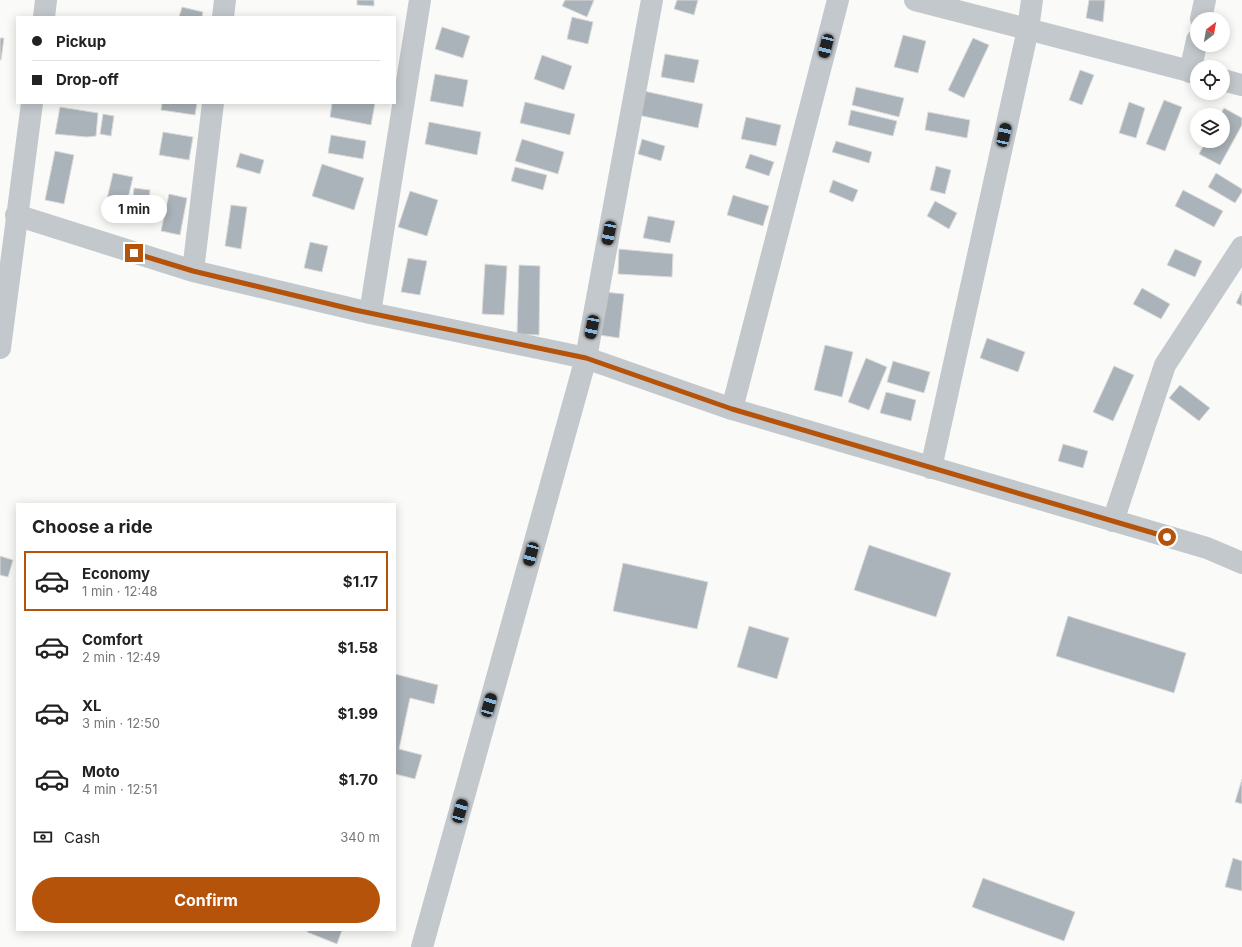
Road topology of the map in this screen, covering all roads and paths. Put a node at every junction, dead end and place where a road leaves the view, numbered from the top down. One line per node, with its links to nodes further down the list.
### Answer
1 (46, 0): 10 (street)
2 (225, 0): 11 (street)
3 (420, 0): 21 (street)
4 (652, 0): 23 (street)
5 (838, 0): 24 (street)
6 (914, 0): 12 (street)
7 (1032, 0): 12 (street)
8 (1205, 0): 9 (street)
9 (1202, 12)
10 (44, 16)
11 (223, 16)
12 (1028, 29): 13 (street); 25 (street)
13 (1190, 71)
14 (1230, 82): 15 (street)
15 (1242, 85)
16 (32, 104): 18 (street)
17 (213, 104): 20 (street)
18 (16, 215): 20 (street); 22 (street)
19 (1242, 247): 26 (street)
20 (193, 271): 21 (street)
21 (370, 313): 23 (street)
22 (0, 348)
23 (586, 358): 24 (street); 28 (street)
24 (732, 409): 25 (street)
25 (931, 468): 26 (street)
26 (1113, 521): 27 (street)
27 (1242, 563)
28 (422, 947)

